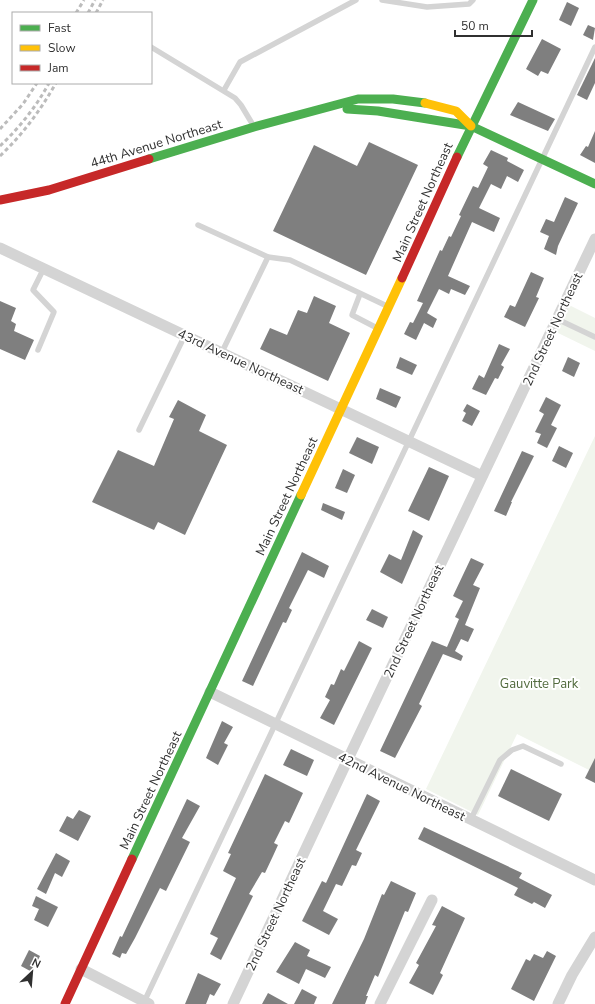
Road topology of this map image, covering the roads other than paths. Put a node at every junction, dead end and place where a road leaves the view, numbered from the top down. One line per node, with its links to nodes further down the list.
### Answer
1 (356, 0): 7 (lane)
2 (382, 0): 3 (lane)
3 (473, 0)
4 (533, 0): 9 (street, Main Street Northeast)
5 (595, 47): 11 (lane)
6 (152, 48): 7 (lane)
7 (224, 90): 10 (lane)
8 (319, 109): 9 (street, 44th Avenue Northeast); 9 (street, 44th Avenue Northeast); 10 (street, 44th Avenue Northeast)
9 (471, 126): 11 (street, 44th Avenue Northeast); 20 (street, Main Street Northeast)
10 (254, 127): 13 (street, 44th Avenue Northeast)
11 (542, 159): 12 (street, 44th Avenue Northeast); 29 (lane)
12 (595, 184)
13 (0, 200)
14 (198, 225): 17 (lane)
15 (595, 239): 21 (street, 2nd Street Northeast)
16 (0, 248): 18 (street, 43rd Avenue Northeast)
17 (268, 257): 19 (lane); 26 (lane)
18 (44, 268): 23 (street, 43rd Avenue Northeast); 25 (lane)
19 (360, 294): 20 (lane); 22 (lane)
20 (389, 307): 22 (street, Main Street Northeast)
21 (557, 319): 24 (lane); 30 (street, 2nd Street Northeast)
22 (379, 328): 27 (street, Main Street Northeast)
23 (185, 335): 26 (street, 43rd Avenue Northeast); 28 (lane)
24 (595, 337)
25 (38, 350)
26 (222, 352): 27 (street, 43rd Avenue Northeast)
27 (341, 409): 29 (street, 43rd Avenue Northeast); 31 (street, Main Street Northeast)
28 (139, 430)
29 (409, 441): 30 (street, 43rd Avenue Northeast); 32 (lane)
30 (482, 476): 33 (street, 2nd Street Northeast)
31 (210, 692): 32 (street, 42nd Avenue Northeast); 39 (street, Main Street Northeast)
32 (275, 724): 33 (street, 42nd Avenue Northeast); 40 (lane)
33 (348, 759): 35 (street, 42nd Avenue Northeast); 42 (street, 2nd Street Northeast)
34 (561, 764): 35 (lane)
35 (471, 819): 36 (street, 42nd Avenue Northeast)
36 (595, 880)
37 (432, 900): 43 (street)
38 (595, 937): 44 (street)
39 (81, 969): 40 (street); 41 (street, Main Street Northeast)
40 (145, 1003)
41 (65, 1004)
42 (233, 1004)
43 (380, 1004)
44 (558, 1004)

